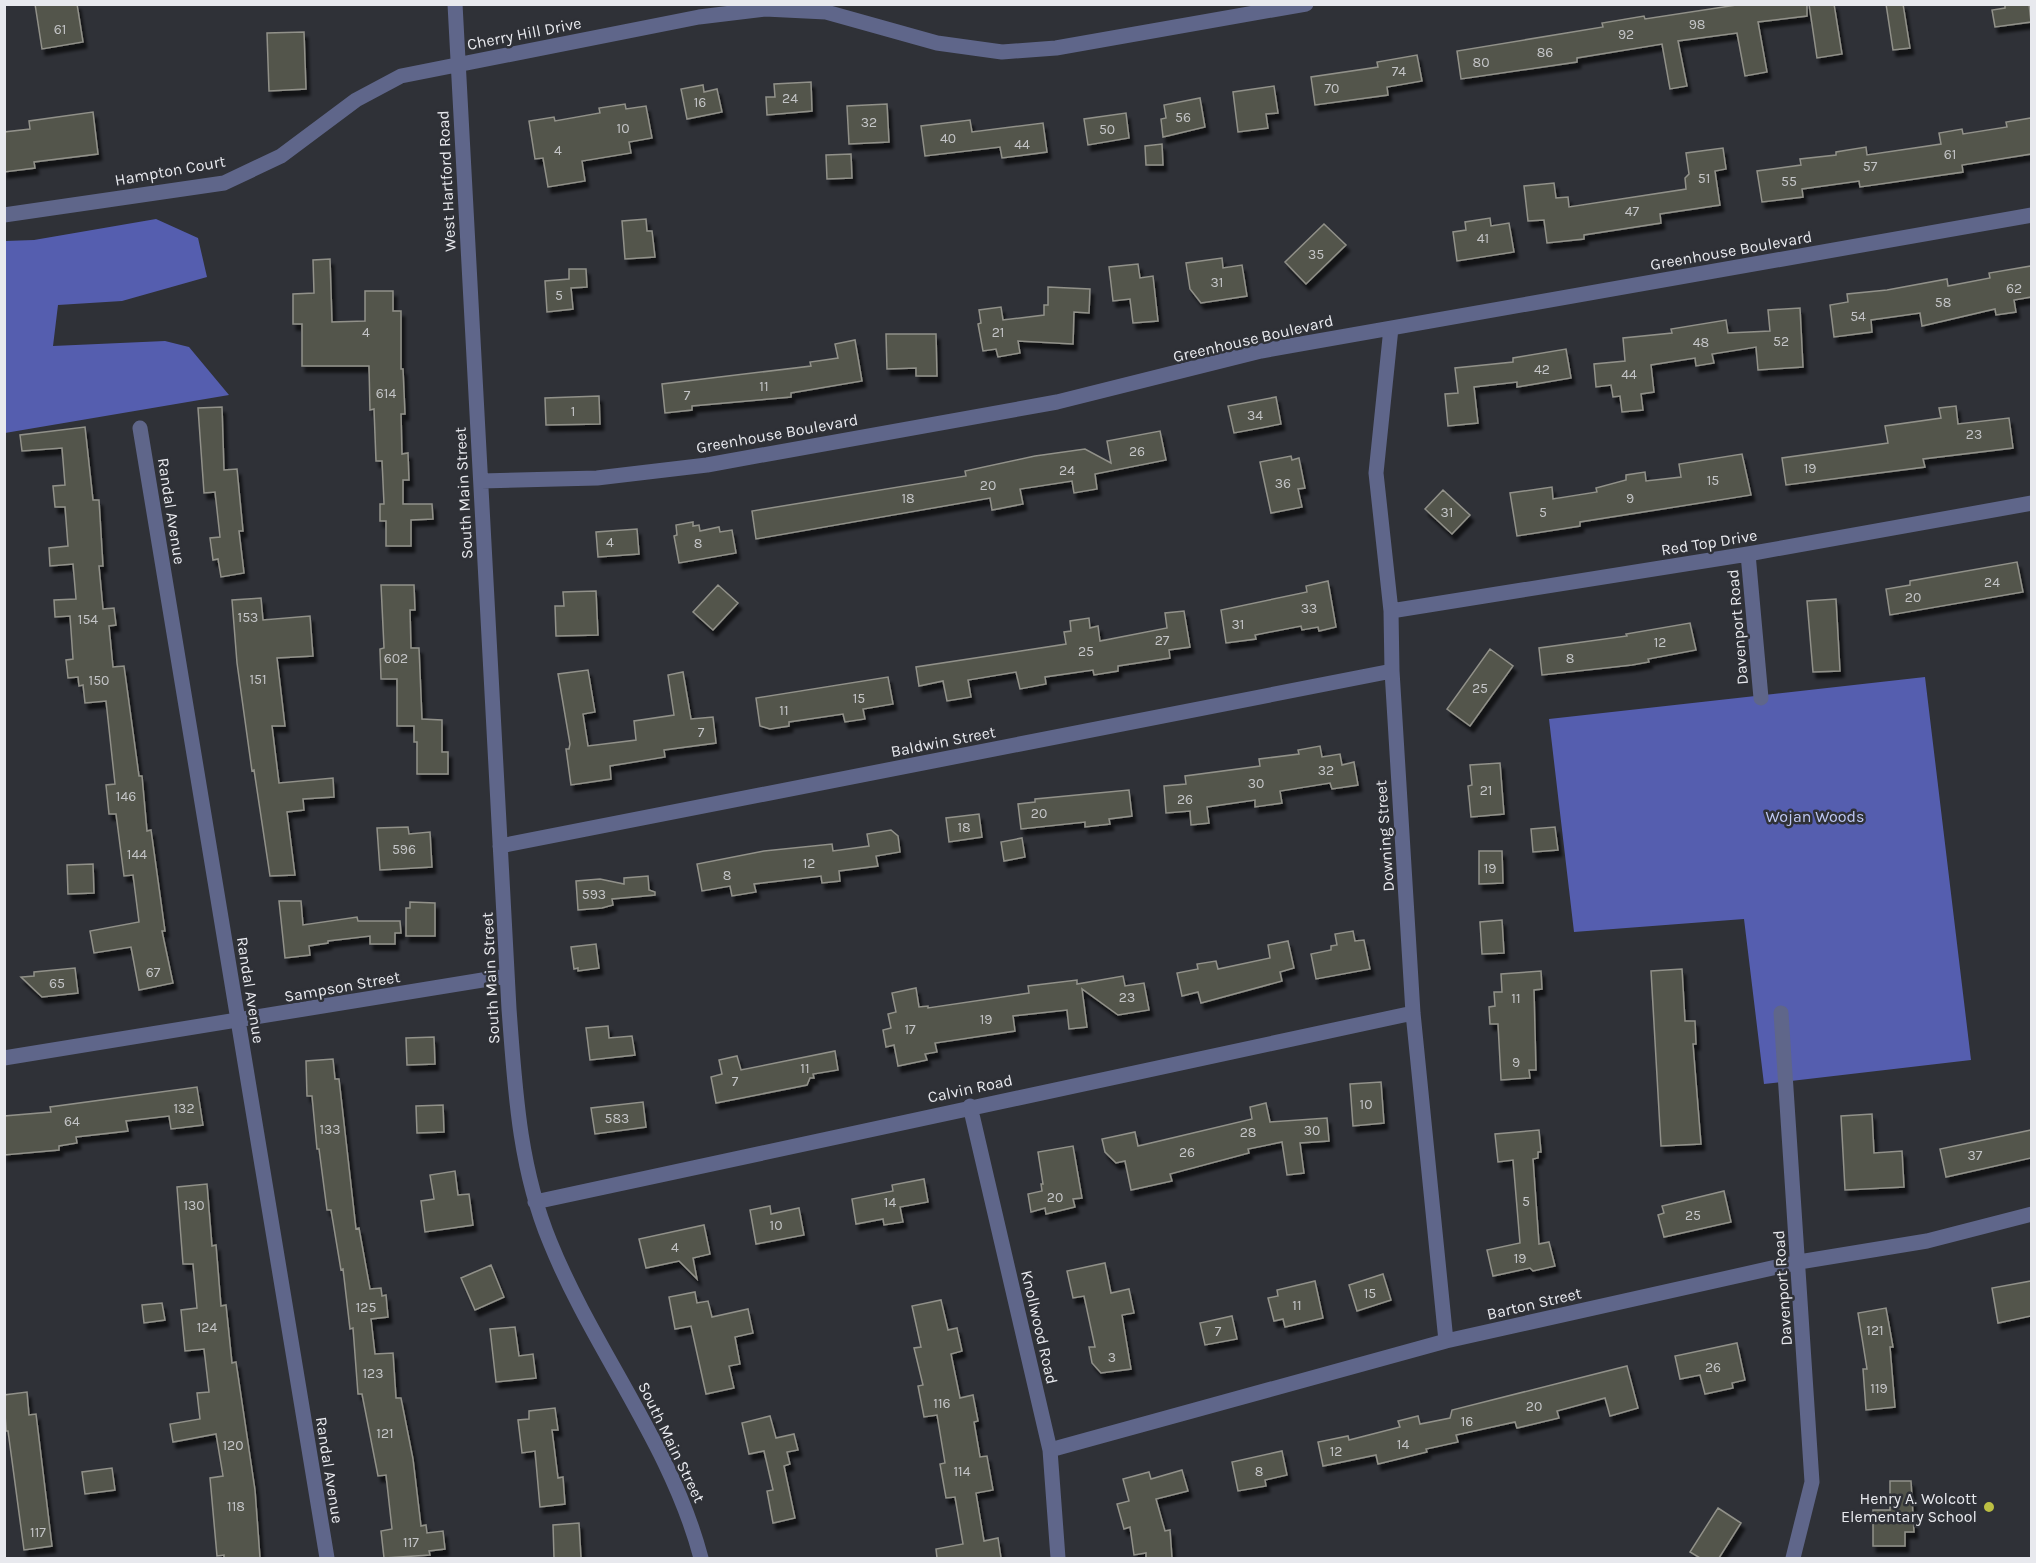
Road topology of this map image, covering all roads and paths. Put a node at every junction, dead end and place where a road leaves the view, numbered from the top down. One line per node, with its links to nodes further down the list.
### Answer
1 (454, 4): 3 (street, West Hartford Road)
2 (1306, 4): 3 (street, Cherry Hill Drive)
3 (457, 64): 4 (street, Hampton Court); 7 (street, West Hartford Road)
4 (4, 215)
5 (2031, 215): 6 (street, Greenhouse Boulevard)
6 (1391, 327): 9 (street, Greenhouse Boulevard); 12 (street, Downing Street)
7 (474, 356): 9 (street, South Main Street)
8 (140, 428): 19 (street, Randal Avenue)
9 (481, 481): 15 (street, South Main Street)
10 (2031, 503): 11 (street, Red Top Drive)
11 (1748, 554): 12 (street, Red Top Drive); 14 (street, Davenport Road)
12 (1391, 611): 13 (street, Downing Street)
13 (1392, 670): 15 (street, Baldwin Street); 17 (street, Downing Street)
14 (1761, 698)
15 (500, 846): 16 (street, South Main Street)
16 (507, 976): 19 (street, Sampson Street); 22 (street, South Main Street)
17 (1413, 1013): 21 (street, Calvin Road); 25 (street, Downing Street)
18 (1781, 1013): 24 (street, Davenport Road)
19 (238, 1022): 20 (street, Sampson Street); 27 (street, Randal Avenue)
20 (4, 1058)
21 (970, 1106): 22 (street, Calvin Road); 26 (street, Knollwood Road)
22 (535, 1202): 28 (street, South Main Street)
23 (2031, 1214): 24 (street, Barton Street)
24 (1799, 1262): 25 (street, Barton Street); 30 (street, Davenport Road)
25 (1446, 1341): 26 (street, Barton Street)
26 (1050, 1450): 29 (street, Knollwood Road)
27 (327, 1558)
28 (701, 1558)
29 (1058, 1558)
30 (1793, 1558)

